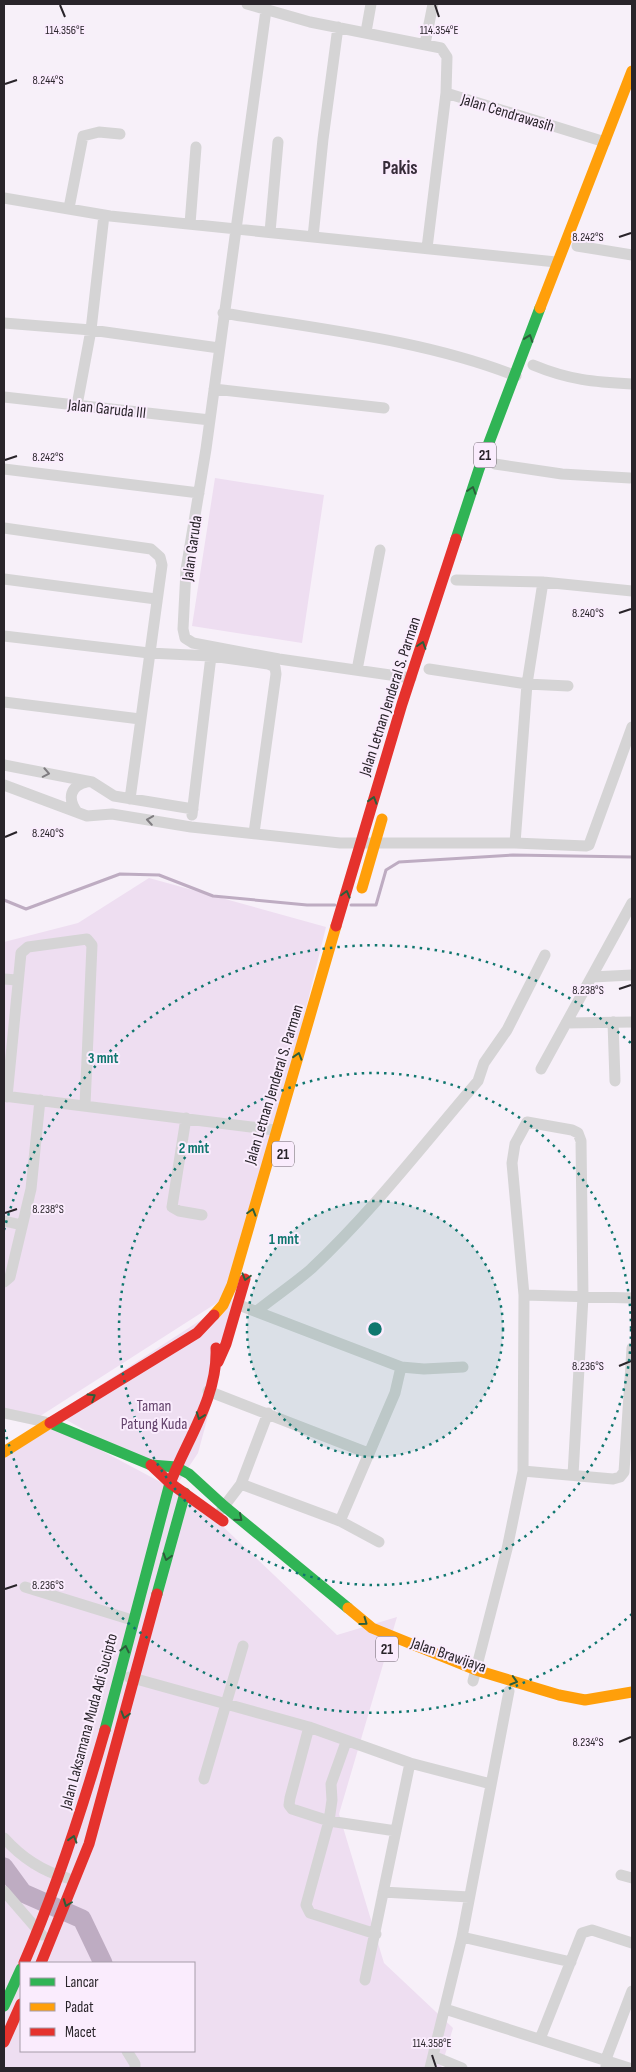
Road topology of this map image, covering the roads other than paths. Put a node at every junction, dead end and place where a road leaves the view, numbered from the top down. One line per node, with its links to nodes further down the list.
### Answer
1 (247, 4): 4 (street, Jalan Cendrawasih)
2 (370, 4): 6 (street)
3 (432, 4): 7 (street)
4 (266, 10): 5 (street, Jalan Cendrawasih); 19 (street, Jalan Garuda)
5 (338, 27): 6 (street, Jalan Cendrawasih); 21 (street)
6 (366, 32): 7 (street, Jalan Cendrawasih)
7 (425, 44): 9 (street, Jalan Cendrawasih)
8 (632, 71): 12 (main road, Jalan Letnan Jenderal S. Parman / 21)
9 (446, 93): 12 (street, Jalan Cendrawasih); 22 (street)
10 (120, 134): 16 (street)
11 (278, 142): 20 (street)
12 (605, 142): 25 (main road, Jalan Letnan Jenderal S. Parman / 21)
13 (196, 147): 18 (street)
14 (604, 175): 23 (main road)
15 (4, 198): 16 (street)
16 (69, 208): 17 (street)
17 (104, 215): 18 (street); 28 (street)
18 (190, 224): 19 (street)
19 (237, 229): 20 (street); 26 (street, Jalan Garuda)
20 (270, 232): 21 (street)
21 (313, 236): 22 (street)
22 (427, 248): 25 (street)
23 (575, 251): 24 (street)
24 (632, 256)
25 (556, 262): 31 (main road, Jalan Letnan Jenderal S. Parman / 21, one-way to 25)
26 (223, 313): 29 (street, Jalan Garuda); 31 (street)
27 (4, 323): 28 (street)
28 (91, 330): 29 (street); 35 (street)
29 (219, 348): 33 (street, Jalan Garuda)
30 (533, 365): 32 (street)
31 (516, 376): 54 (main road, Jalan Letnan Jenderal S. Parman / 21, one-way to 31)
32 (632, 384)
33 (214, 389): 36 (street); 37 (street, Jalan Garuda)
34 (4, 397): 35 (street, Jalan Garuda III)
35 (78, 405): 37 (street, Jalan Garuda III)
36 (384, 408)
37 (210, 420): 41 (street, Jalan Garuda)
38 (495, 465): 40 (street)
39 (4, 469): 41 (street)
40 (630, 478)
41 (199, 494): 53 (street, Jalan Garuda)
42 (4, 528): 48 (street)
43 (380, 550): 53 (street)
44 (4, 580): 48 (street)
45 (456, 580): 46 (street)
46 (543, 582): 47 (street); 56 (street)
47 (632, 591)
48 (156, 598): 50 (street)
49 (4, 636): 50 (street)
50 (149, 653): 51 (street); 59 (street)
51 (211, 656): 66 (street); 69 (street)
52 (430, 664): 55 (main road, Jalan Letnan Jenderal S. Parman); 56 (street)
53 (356, 670): 54 (street, Jalan Garuda)
54 (412, 678): 71 (main road, Jalan Letnan Jenderal S. Parman / 21, one-way to 54)
55 (425, 681)
56 (527, 684): 57 (street); 70 (street)
57 (568, 686)
58 (4, 702): 59 (street)
59 (140, 719): 64 (street)
60 (632, 727): 70 (street)
61 (4, 765): 62 (street, one-way to 62)
62 (88, 782): 64 (street); 67 (street)
63 (4, 785): 67 (street)
64 (130, 798): 66 (street)
65 (386, 807): 72 (main road)
66 (192, 809): 68 (street)
67 (77, 812): 68 (street, one-way to 67)
68 (192, 827): 69 (street)
69 (254, 833): 71 (street)
70 (515, 843): 72 (street)
71 (359, 845): 72 (street); 92 (main road, Jalan Letnan Jenderal S. Parman / 21, one-way to 71)
72 (374, 846): 73 (main road)
73 (358, 901)
74 (632, 903): 75 (street)
75 (620, 926): 76 (street); 79 (street)
76 (632, 926)
77 (546, 955): 102 (street)
78 (632, 975): 79 (street)
79 (592, 977): 85 (street)
80 (4, 979): 81 (street)
81 (17, 980): 82 (street); 90 (street)
82 (9, 1015): 88 (street)
83 (612, 1022): 84 (street); 85 (street); 87 (street)
84 (632, 1022)
85 (566, 1023): 86 (street)
86 (541, 1069)
87 (615, 1081)
88 (5, 1097): 89 (street)
89 (40, 1100): 90 (street); 96 (street)
90 (85, 1105): 91 (street)
91 (186, 1118): 92 (street); 94 (street)
92 (275, 1130): 103 (main road, Jalan Letnan Jenderal S. Parman / 21, one-way to 92)
93 (275, 1178): 101 (main road, Jalan Letnan Jenderal S. Parman / 21, one-way to 101)
94 (202, 1215)
95 (4, 1221): 96 (street)
96 (22, 1225): 97 (street)
97 (4, 1282)
98 (524, 1295): 99 (street); 99 (street); 117 (street)
99 (582, 1297): 100 (street); 119 (street)
100 (632, 1298)
101 (239, 1305): 102 (street); 105 (main road, Jalan Letnan Jenderal S. Parman / 21)
102 (256, 1311): 106 (street)
103 (197, 1333): 105 (main road); 111 (main road, 21, one-way to 103)
104 (632, 1348): 119 (street)
105 (218, 1362): 108 (main road, 21)
106 (401, 1367): 107 (street); 114 (street)
107 (463, 1367)
108 (208, 1392): 110 (street); 112 (main road, 21, one-way to 112)
109 (4, 1413): 111 (street)
110 (268, 1413): 114 (street); 121 (street)
111 (50, 1423): 113 (main road); 115 (main road, 21)
112 (192, 1437): 116 (main road, 21); 118 (main road, 21)
113 (4, 1452)
114 (368, 1453): 125 (street)
115 (151, 1465): 116 (main road, 21); 120 (main road, 21)
116 (176, 1467): 118 (main road, 21); 120 (main road, 21)
117 (523, 1471): 119 (street); 133 (street)
118 (189, 1474): 122 (main road, 21); 123 (main road, Jalan Brawijaya / 21)
119 (573, 1475)
120 (170, 1483): 122 (main road, 21); 129 (main road, Jalan Laksamana Muda Adi Sucipto)
121 (241, 1484): 123 (street); 125 (street)
122 (185, 1493): 124 (main road, 21); 134 (main road, Jalan Laksamana Muda Adi Sucipto, one-way to 134)
123 (224, 1506): 124 (street); 133 (main road, Jalan Brawijaya / 21, one-way to 133)
124 (216, 1515): 126 (main road, 21)
125 (340, 1521): 127 (street)
126 (232, 1528)
127 (378, 1542)
128 (24, 1587): 129 (street)
129 (132, 1620): 131 (main road, Jalan Laksamana Muda Adi Sucipto, one-way to 129)
130 (243, 1646): 137 (street)
131 (120, 1674): 134 (street); 147 (main road, Jalan Laksamana Muda Adi Sucipto, one-way to 131)
132 (454, 1674): 133 (main road, Jalan Brawijaya / 21)
133 (474, 1676): 135 (main road, Jalan Brawijaya / 21); 136 (main road, Jalan Brawijaya / 21, one-way to 136)
134 (135, 1680): 137 (street); 148 (main road, Jalan Laksamana Muda Adi Sucipto, one-way to 148)
135 (509, 1691): 138 (main road, Jalan Brawijaya / 21); 143 (street)
136 (632, 1692)
137 (227, 1704): 139 (street); 142 (street)
138 (590, 1711)
139 (309, 1727): 140 (street); 144 (street)
140 (346, 1742): 141 (street); 144 (street)
141 (410, 1763): 143 (street); 145 (street)
142 (204, 1779)
143 (491, 1784): 151 (street)
144 (330, 1821): 145 (street); 153 (street)
145 (396, 1831): 150 (street)
146 (4, 1838): 147 (street)
147 (58, 1880): 148 (street); 152 (main road, Jalan Laksamana Muda Adi Sucipto)
148 (75, 1882): 156 (main road, Jalan Laksamana Muda Adi Sucipto, one-way to 156)
149 (4, 1891): 152 (street)
150 (383, 1892): 151 (street); 153 (street)
151 (469, 1897): 154 (street)
152 (39, 1932): 156 (street); 157 (main road, Jalan Laksamana Muda Adi Sucipto)
153 (376, 1934): 161 (street)
154 (462, 1937): 159 (street); 165 (street)
155 (632, 1943): 159 (street)
156 (50, 1944): 158 (main road, Jalan Laksamana Muda Adi Sucipto)
157 (24, 1962)
158 (41, 1962)
159 (571, 1962): 166 (street)
160 (20, 1971): 163 (main road)
161 (365, 1980)
162 (632, 1991): 170 (street)
163 (4, 2006)
164 (20, 2006): 167 (main road)
165 (445, 2009): 166 (street); 169 (street)
166 (540, 2039): 170 (street)
167 (4, 2042)
168 (128, 2052): 171 (street)
169 (433, 2056): 172 (street); 173 (street)
170 (606, 2064): 174 (street)
171 (135, 2068)
172 (430, 2068)
173 (462, 2068)
174 (629, 2068)

